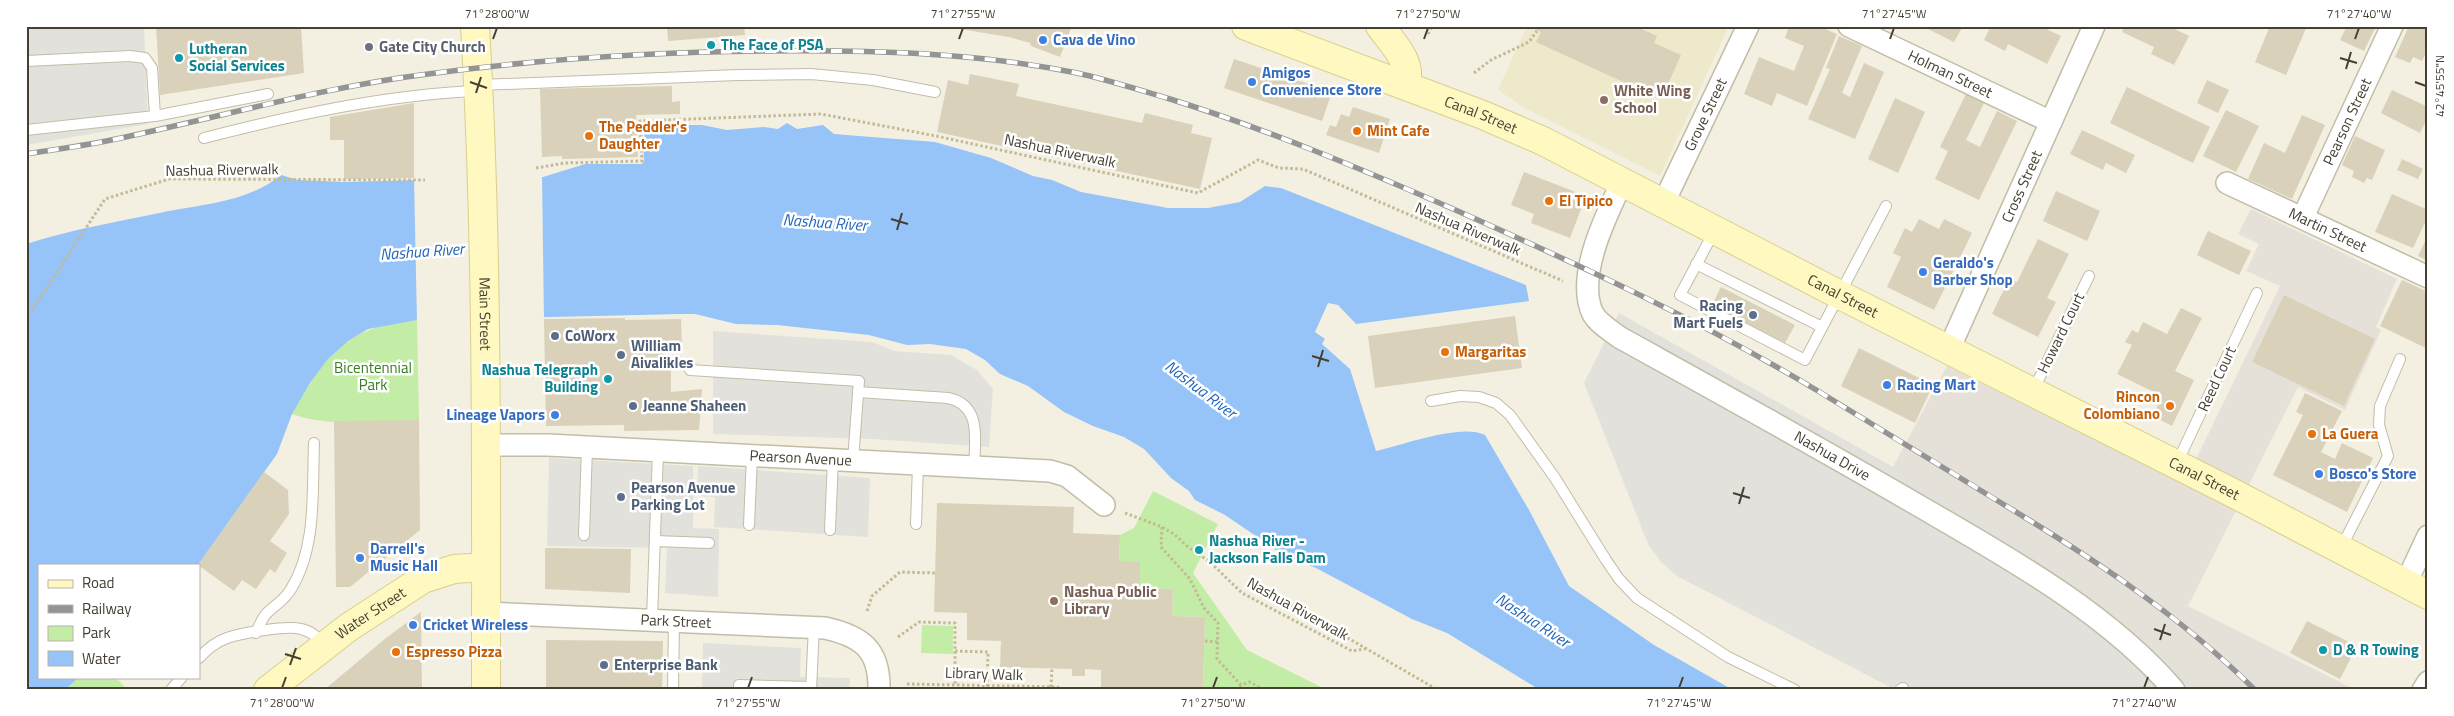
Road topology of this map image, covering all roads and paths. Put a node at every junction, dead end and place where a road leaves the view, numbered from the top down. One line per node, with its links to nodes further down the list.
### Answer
1 (475, 26): 14 (street, Main Street)
2 (1246, 26): 13 (street, Canal Street)
3 (1380, 26): 13 (street)
4 (1432, 26): 10 (path)
5 (1748, 26): 25 (street, Grove Street)
6 (1849, 26): 18 (street, Holman Street)
7 (2094, 26): 18 (street, Cross Street)
8 (2392, 26): 27 (street, Pearson Street)
9 (1537, 31): 12 (path)
10 (1428, 34)
11 (26, 61): 17 (lane)
12 (1474, 73)
13 (1405, 85): 23 (street, Canal Street)
14 (478, 88): 15 (lane); 20 (lane); 44 (street, Main Street)
15 (935, 92)
16 (268, 94): 17 (lane)
17 (155, 116): 19 (lane)
18 (2051, 122): 37 (street, Cross Street)
19 (26, 130)
20 (204, 138)
21 (536, 168): 32 (path, Nashua Riverwalk)
22 (426, 180): 35 (path, Nashua Riverwalk)
23 (1622, 182): 25 (street, Canal Street); 32 (street, Nashua Drive)
24 (2227, 183): 27 (street, Martin Street)
25 (1663, 204): 28 (street, Canal Street)
26 (1886, 206): 34 (lane)
27 (2303, 217): 31 (street, Martin Street)
28 (1715, 230): 29 (lane); 34 (street, Canal Street)
29 (1696, 264): 36 (lane); 36 (lane)
30 (2089, 276): 40 (lane, Howard Court)
31 (2428, 277)
32 (1589, 285): 99 (street, Nashua Drive)
33 (2257, 293): 49 (lane, Reed Court)
34 (1840, 295): 36 (lane); 37 (street, Canal Street)
35 (26, 319)
36 (1822, 327)
37 (1950, 348): 40 (street, Canal Street)
38 (2400, 359): 61 (lane)
39 (690, 370): 41 (lane)
40 (2033, 391): 49 (street, Canal Street)
41 (858, 392): 48 (lane); 51 (lane)
42 (1432, 401): 98 (lane)
43 (314, 443): 71 (lane)
44 (486, 445): 45 (street, Pearson Avenue); 62 (street, Main Street)
45 (587, 448): 46 (street, Pearson Avenue); 57 (lane)
46 (658, 451): 47 (street, Pearson Avenue); 59 (lane)
47 (752, 456): 48 (street, Pearson Avenue); 54 (lane)
48 (843, 460): 50 (street, Pearson Avenue); 56 (lane)
49 (2177, 464): 61 (street, Canal Street)
50 (918, 465): 51 (street, Pearson Avenue); 53 (lane)
51 (974, 467): 52 (street, Pearson Avenue)
52 (1104, 505): 55 (path, Nashua Riverwalk)
53 (916, 524)
54 (749, 525)
55 (1162, 527): 74 (path); 76 (path, Nashua Riverwalk)
56 (830, 530)
57 (584, 535)
58 (2428, 536): 65 (street)
59 (655, 541): 60 (lane); 68 (lane)
60 (709, 543)
61 (2340, 549): 65 (street, Canal Street)
62 (486, 567): 67 (street, Main Street); 75 (street, Water Street)
63 (935, 574): 66 (path)
64 (1255, 588): 76 (path)
65 (2417, 589)
66 (867, 611)
67 (486, 614): 68 (street, Park Street); 90 (street, Main Street)
68 (652, 619): 69 (street, Park Street)
69 (674, 620): 70 (street, Park Street); 91 (lane)
70 (814, 626): 87 (lane); 93 (street, Park Street)
71 (256, 633): 75 (lane); 78 (lane)
72 (898, 637): 77 (path)
73 (1205, 641): 74 (path)
74 (1218, 642): 84 (path)
75 (324, 645): 89 (street, Water Street)
76 (1365, 649): 97 (path, Nashua Riverwalk)
77 (955, 651): 83 (path); 86 (path)
78 (200, 657)
79 (1052, 668): 85 (path)
80 (181, 678): 88 (lane)
81 (2428, 682): 100 (street)
82 (907, 684): 83 (path, Library Walk)
83 (955, 684): 86 (path, Library Walk)
84 (1241, 685): 95 (path); 96 (path)
85 (1051, 687): 86 (path, Library Walk); 94 (path, Library Walk)
86 (987, 688)
87 (811, 689): 92 (lane)
88 (171, 690)
89 (268, 690)
90 (486, 690)
91 (673, 690)
92 (739, 690)
93 (879, 690)
94 (1060, 690)
95 (1236, 690)
96 (1264, 690)
97 (1438, 690)
98 (1795, 690)
99 (2174, 690)
100 (2423, 690)

